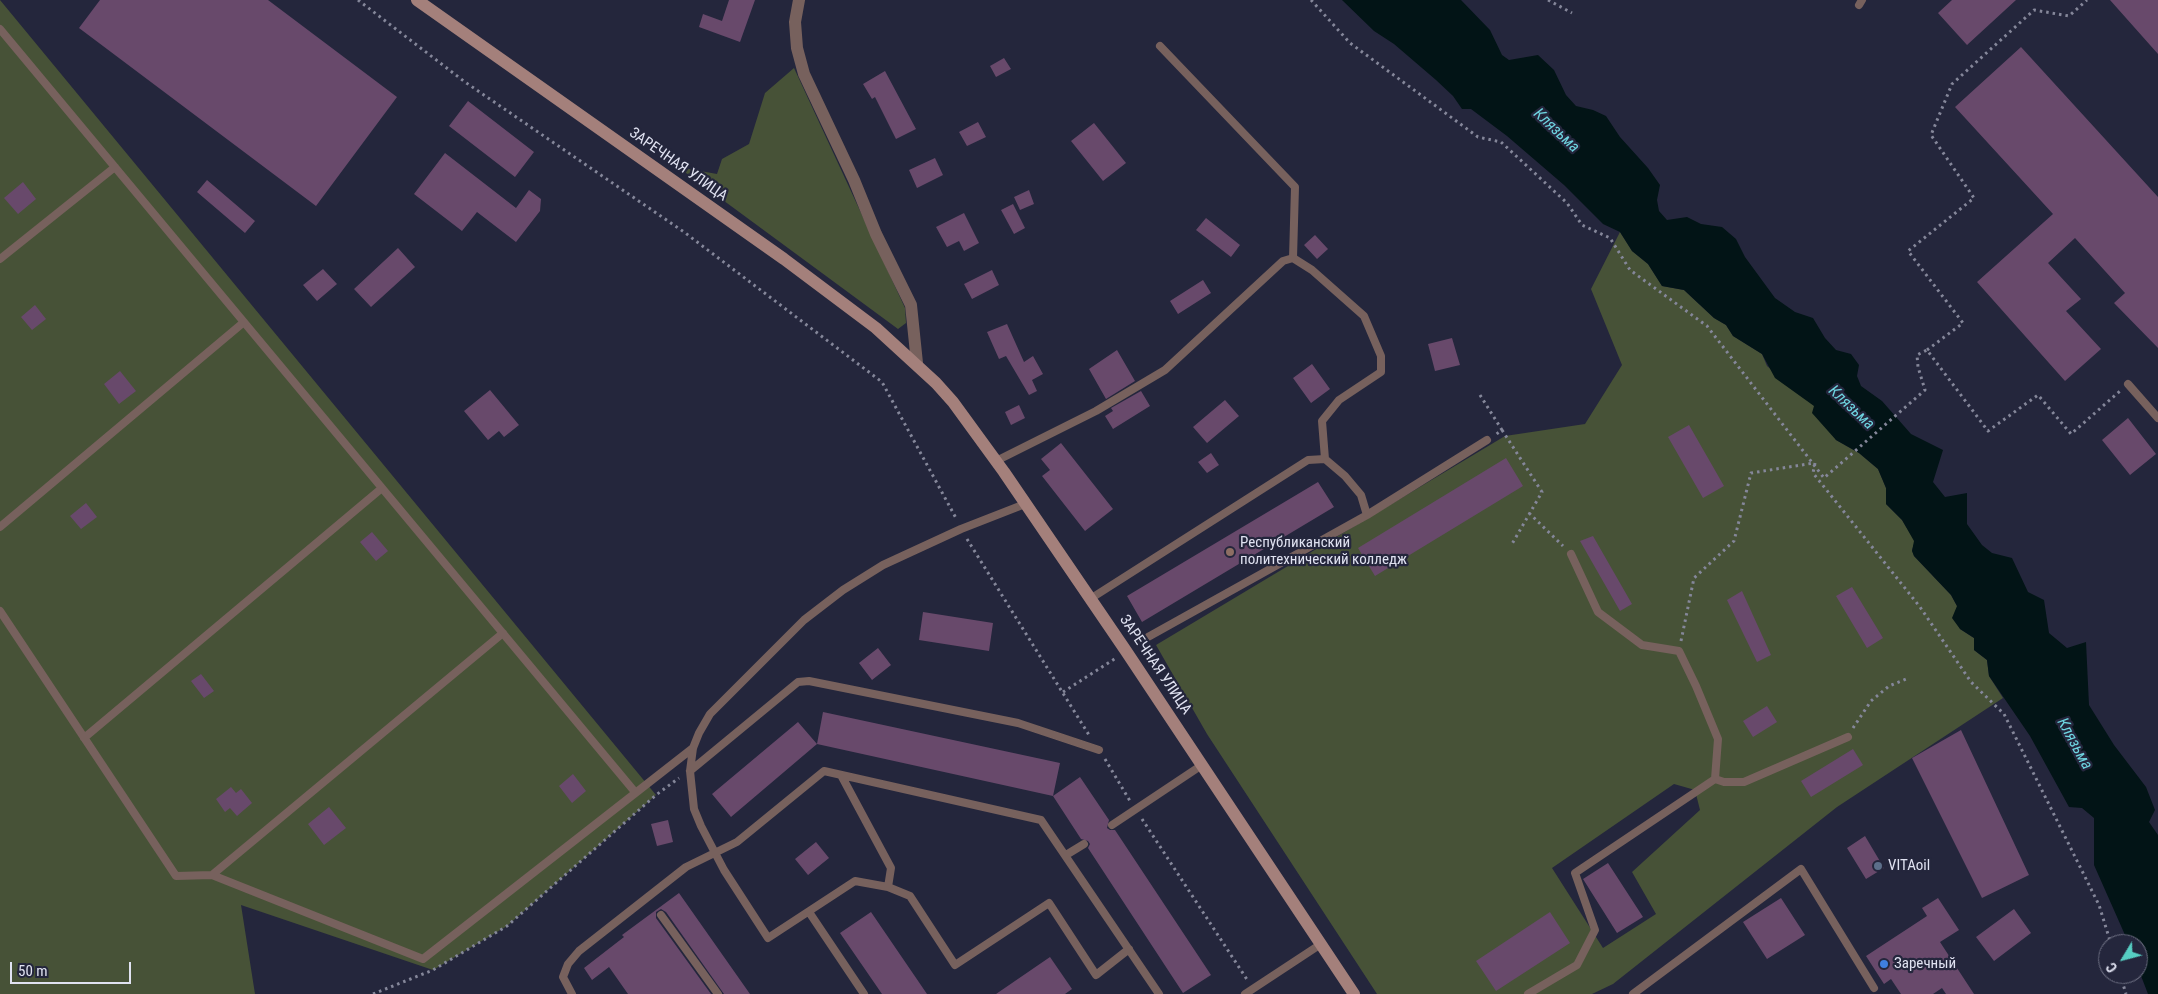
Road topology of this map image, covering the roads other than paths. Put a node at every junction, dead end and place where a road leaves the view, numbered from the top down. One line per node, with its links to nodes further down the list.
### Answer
1 (417, 0): 9 (street, ЗАРЕЧНАЯ УЛИЦА)
2 (799, 0): 9 (street)
3 (0, 29): 5 (lane)
4 (1160, 46): 6 (lane)
5 (115, 167): 7 (lane); 8 (lane)
6 (1293, 258): 13 (lane); 14 (lane)
7 (0, 259)
8 (244, 322): 15 (lane); 18 (lane)
9 (917, 363): 14 (street, ЗАРЕЧНАЯ УЛИЦА)
10 (2128, 384): 11 (lane)
11 (2158, 418)
12 (1487, 440): 17 (lane)
13 (1325, 460): 17 (lane); 20 (lane)
14 (996, 461): 16 (street, ЗАРЕЧНАЯ УЛИЦА)
15 (382, 488): 22 (lane); 25 (lane)
16 (1025, 504): 20 (street, ЗАРЕЧНАЯ УЛИЦА); 26 (lane)
17 (1367, 515): 23 (lane)
18 (0, 527)
19 (1571, 554): 31 (lane)
20 (1090, 599): 28 (street, ЗАРЕЧНАЯ УЛИЦА)
21 (0, 611): 25 (lane)
22 (503, 634): 32 (lane); 37 (lane)
23 (1148, 637)
24 (1848, 737): 31 (lane)
25 (84, 738): 37 (lane)
26 (693, 748): 29 (lane); 32 (lane)
27 (1099, 750): 29 (lane)
28 (1202, 766): 33 (lane); 41 (street, ЗАРЕЧНАЯ УЛИЦА)
29 (690, 771): 35 (lane)
30 (841, 775): 35 (lane); 36 (lane); 38 (lane)
31 (1715, 779): 50 (lane)
32 (635, 792): 37 (lane)
33 (1112, 825)
34 (1084, 844): 36 (lane)
35 (714, 854): 39 (lane); 44 (lane)
36 (1066, 855): 42 (lane)
37 (212, 875)
38 (888, 887): 39 (lane); 42 (lane)
39 (809, 912): 46 (lane)
40 (661, 915): 45 (lane)
41 (1321, 944): 48 (lane); 49 (street, ЗАРЕЧНАЯ УЛИЦА)
42 (1129, 949): 47 (lane)
43 (1874, 988): 51 (lane)
44 (572, 994)
45 (718, 994)
46 (864, 994)
47 (1159, 994)
48 (1245, 994)
49 (1354, 994)
50 (1528, 994)
51 (1633, 994)

